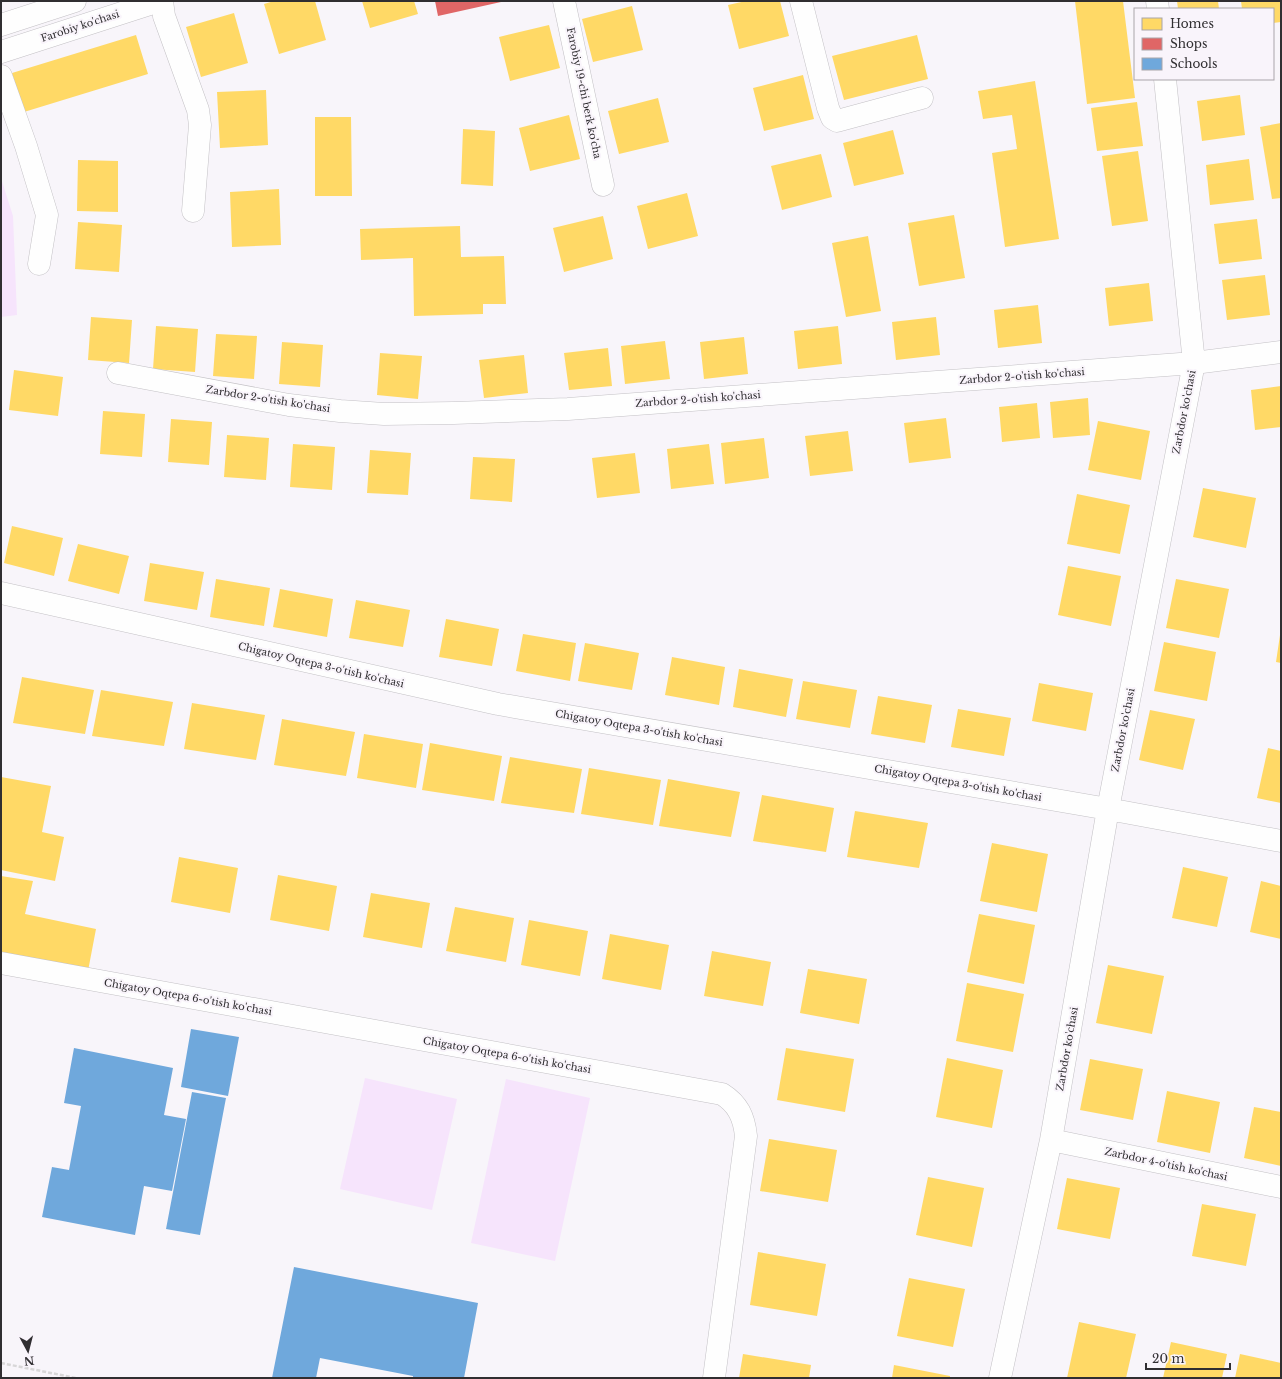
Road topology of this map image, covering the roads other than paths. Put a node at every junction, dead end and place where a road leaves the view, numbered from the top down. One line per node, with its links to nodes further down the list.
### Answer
1 (75, 1): 6 (street)
2 (159, 1): 7 (street, Farobiy ko'chasi)
3 (162, 1): 12 (street)
4 (564, 1): 11 (street, Farobiy 19-chi berk ko'cha)
5 (801, 1): 10 (street)
6 (1, 25)
7 (1, 52)
8 (1, 76): 13 (street)
9 (1165, 80): 15 (street, Zarbdor ko'chasi)
10 (922, 98)
11 (603, 185)
12 (193, 211)
13 (39, 264)
14 (1281, 352): 15 (street, Zarbdor 2-o'tish ko'chasi)
15 (1194, 363): 16 (street, Zarbdor 2-o'tish ko'chasi); 18 (street, Zarbdor ko'chasi)
16 (118, 373)
17 (1, 594): 18 (street, Chigatoy Oqtepa 3-o'tish ko'chasi)
18 (1108, 809): 19 (street, Chigatoy Oqtepa 3-o'tish ko'chasi); 21 (street, Zarbdor ko'chasi)
19 (1281, 841)
20 (1, 964): 23 (street, Chigatoy Oqtepa 6-o'tish ko'chasi)
21 (1051, 1140): 22 (street, Zarbdor 4-o'tish ko'chasi); 24 (street, Zarbdor ko'chasi)
22 (1281, 1187)
23 (714, 1378)
24 (1000, 1378)

